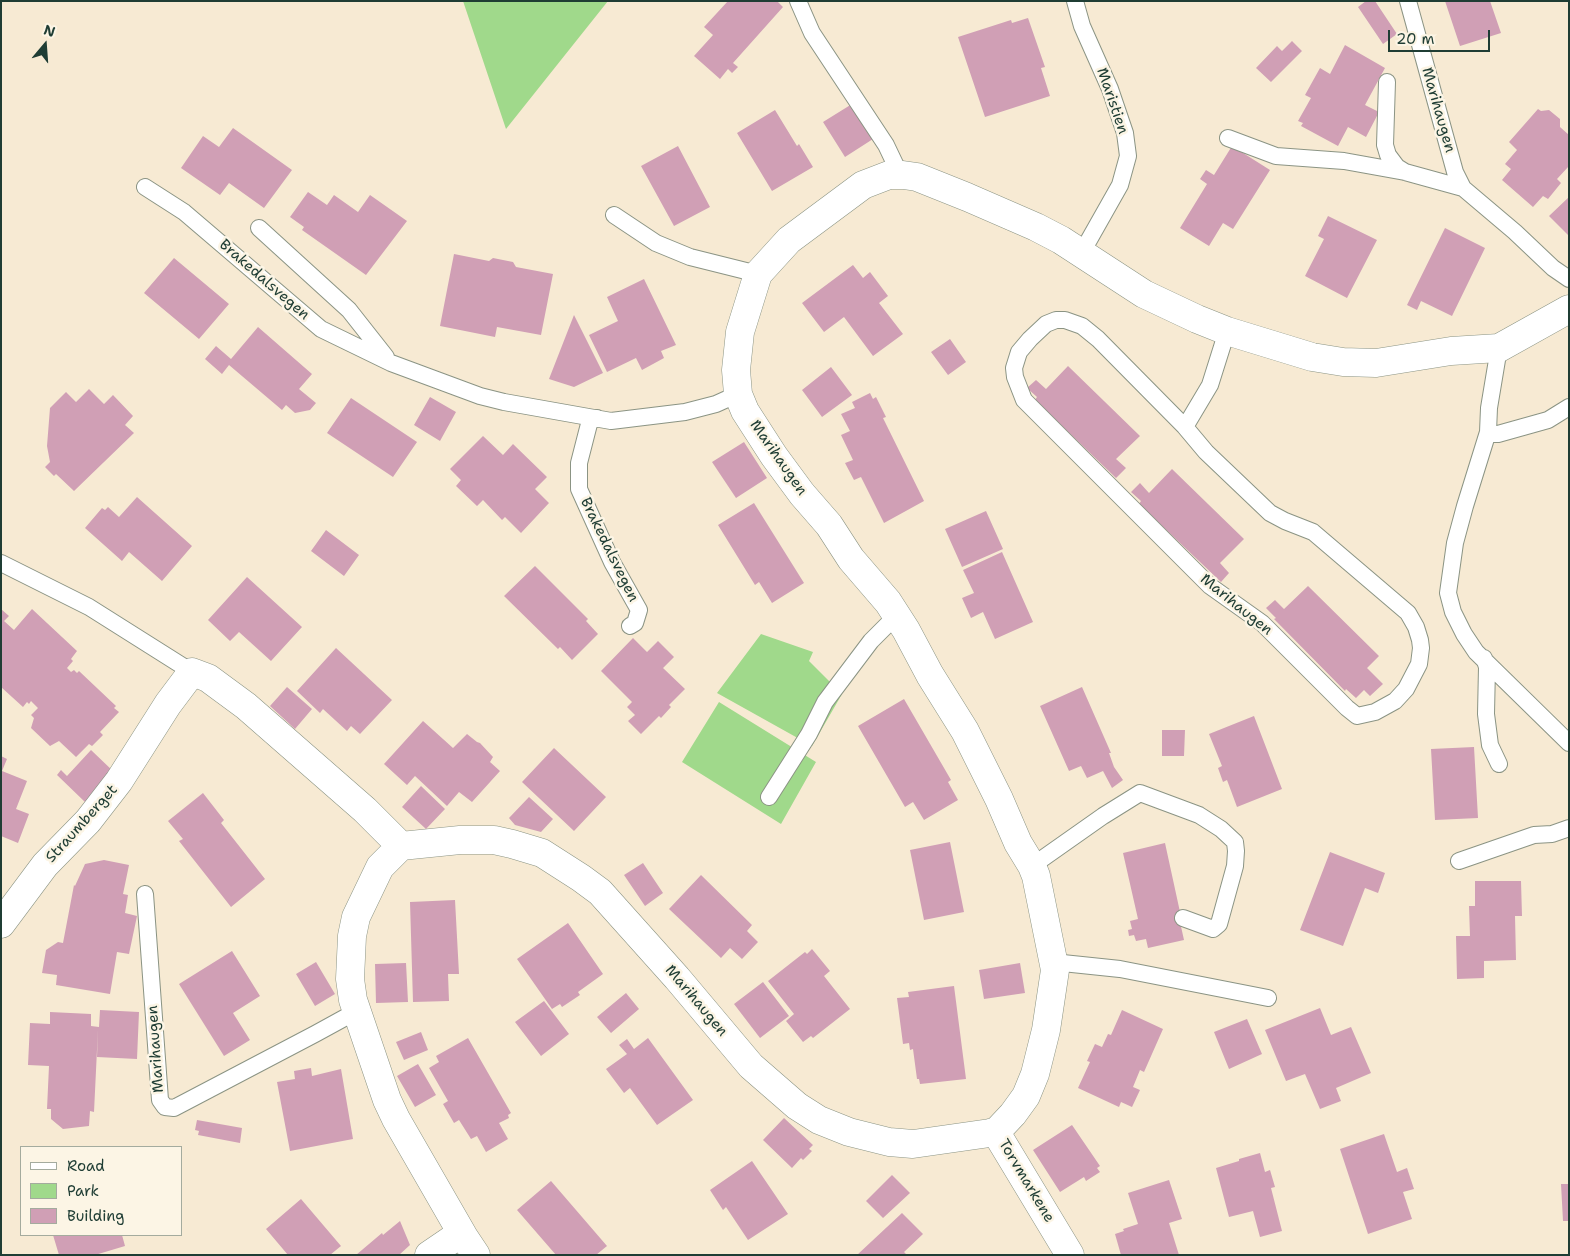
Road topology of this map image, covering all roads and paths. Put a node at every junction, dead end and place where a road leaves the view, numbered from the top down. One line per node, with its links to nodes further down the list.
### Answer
1 (798, 1): 7 (lane)
2 (1075, 1): 12 (lane, Maristien)
3 (1408, 1): 9 (lane, Marihaugen)
4 (1387, 82): 6 (lane)
5 (1228, 138): 6 (lane, Marihaugen)
6 (1405, 172): 9 (lane, Marihaugen)
7 (903, 175): 12 (street, Marihaugen); 13 (street, Marihaugen)
8 (145, 187): 18 (lane, Brakedalsvegen)
9 (1463, 188): 14 (lane, Marihaugen)
10 (614, 215): 13 (lane)
11 (259, 228): 18 (lane)
12 (1081, 254): 16 (street, Marihaugen)
13 (758, 274): 19 (street, Marihaugen)
14 (1569, 278)
15 (1569, 309): 17 (street, Marihaugen)
16 (1228, 331): 17 (street, Marihaugen); 22 (lane)
17 (1499, 348): 23 (lane)
18 (391, 363): 21 (lane, Brakedalsvegen)
19 (738, 394): 21 (lane, Brakedalsvegen); 25 (street, Marihaugen)
20 (1569, 407): 23 (lane)
21 (597, 418): 26 (lane, Brakedalsvegen)
22 (1185, 427): 22 (lane, Marihaugen)
23 (1488, 432): 27 (lane)
24 (1, 563): 28 (lane)
25 (896, 616): 31 (lane); 35 (street, Marihaugen)
26 (630, 626)
27 (1484, 658): 29 (lane); 30 (lane)
28 (192, 672): 33 (street); 38 (street, Straumberget)
29 (1569, 743)
30 (1499, 764)
31 (768, 797)
32 (1569, 828): 34 (lane)
33 (400, 846): 41 (street); 42 (street, Marihaugen)
34 (1459, 861)
35 (1032, 866): 37 (lane); 39 (street, Marihaugen)
36 (145, 894): 41 (lane, Marihaugen)
37 (1183, 918)
38 (1, 924)
39 (1052, 962): 40 (lane); 42 (street, Marihaugen)
40 (1268, 998)
41 (357, 1010): 44 (street)
42 (997, 1131): 43 (street, Torvmarkene)
43 (1055, 1243): 46 (street, Torvmarkene)
44 (470, 1246): 45 (street)
45 (429, 1255)
46 (1070, 1255)

